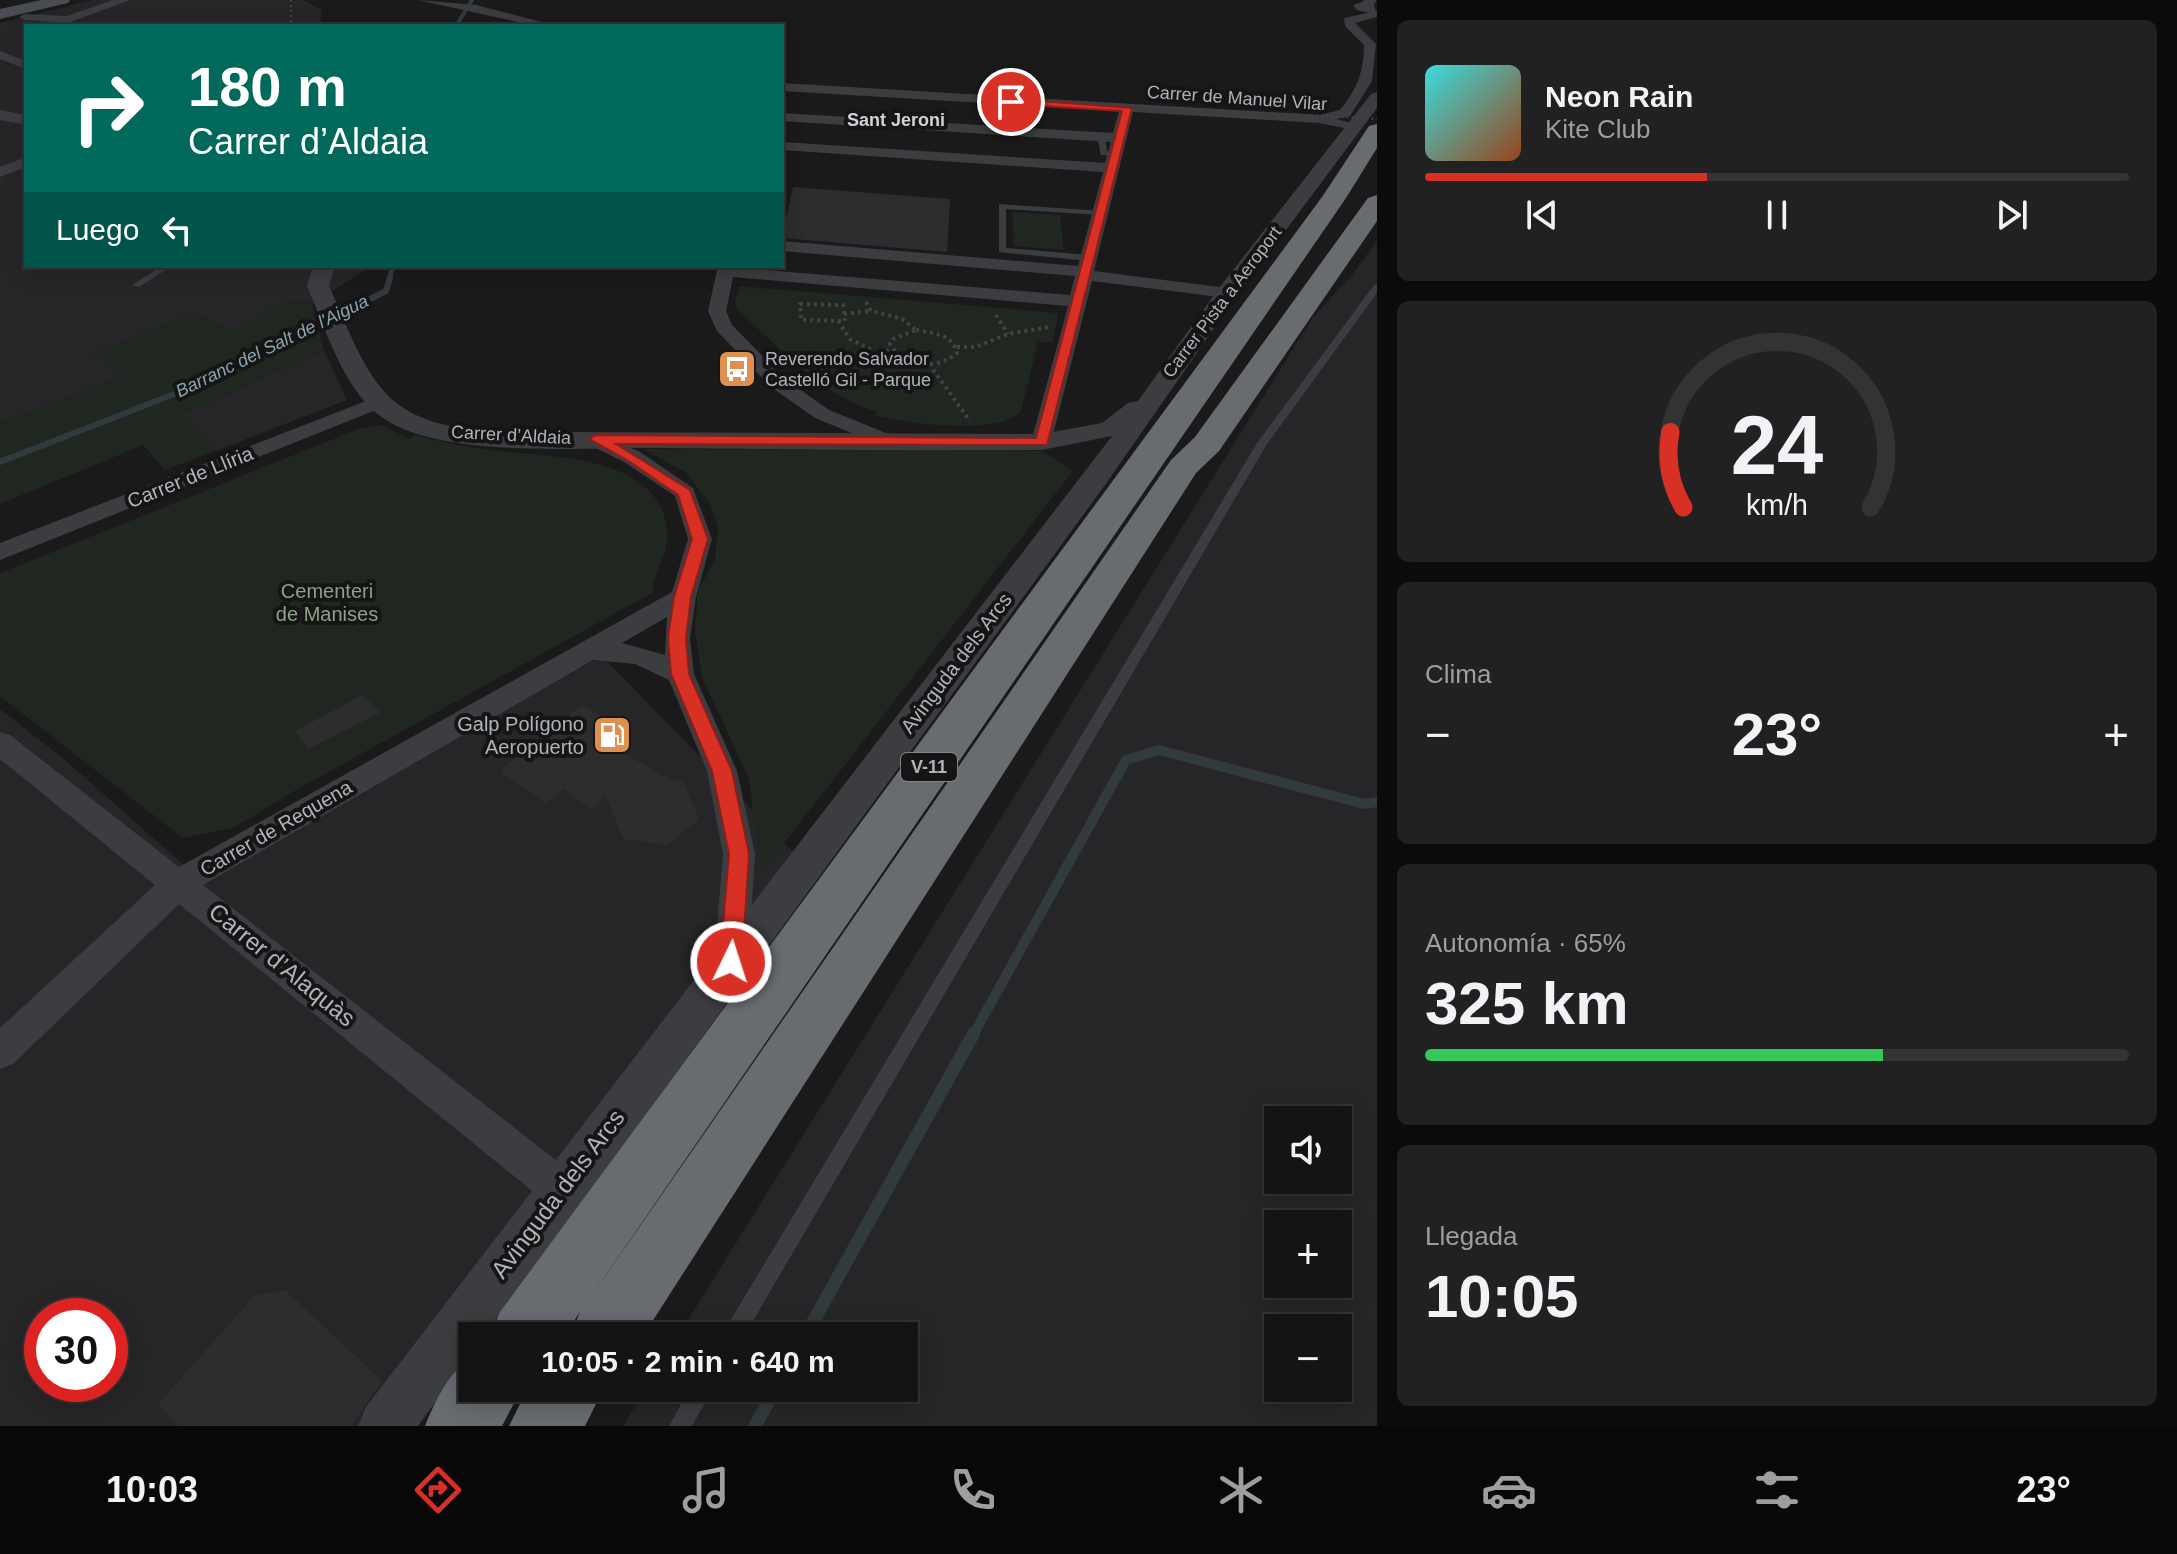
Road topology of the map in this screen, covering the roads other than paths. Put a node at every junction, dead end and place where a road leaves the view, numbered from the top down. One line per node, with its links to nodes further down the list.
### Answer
1 (62, 0): 6 (main road)
2 (124, 0): 6 (street)
3 (424, 0): 7 (street)
4 (1372, 0): 5 (street)
5 (1377, 13): 17 (street)
6 (13, 15): 8 (main road)
7 (543, 24)
8 (0, 26)
9 (0, 55): 10 (street)
10 (22, 69)
11 (784, 87): 12 (street, Carrer de Manuel Vilar)
12 (908, 96): 14 (street, Carrer de Manuel Vilar); 19 (street)
13 (1377, 97): 20 (street, Carrer Pista a Aeroport)
14 (1127, 108): 17 (street, Carrer de Manuel Vilar); 24 (street)
15 (0, 115): 18 (street)
16 (784, 117): 19 (street)
17 (1319, 119): 20 (street, Carrer de Manuel Vilar)
18 (24, 120)
19 (907, 125): 23 (street); 24 (street)
20 (1366, 130): 28 (highway); 37 (street, Carrer Pista a Aeroport)
21 (784, 146): 23 (street)
22 (1377, 149): 28 (highway)
23 (906, 154): 24 (street)
24 (1116, 154): 29 (street)
25 (24, 163): 26 (street)
26 (0, 172)
27 (1377, 172): 28 (highway)
28 (1359, 212): 54 (highway, V-11); 55 (highway, V-11)
29 (1101, 213): 33 (street); 33 (lane)
30 (784, 246): 33 (street)
31 (165, 268): 35 (lane)
32 (726, 268): 38 (street); 42 (street)
33 (1086, 269): 37 (street); 38 (street)
34 (321, 276): 40 (street, Carrer d’Aldaia)
35 (136, 285)
36 (1377, 287): 56 (lane)
37 (1227, 293): 39 (street, Carrer Pista a Aeroport)
38 (1078, 301): 43 (street)
39 (1150, 398): 43 (street, Carrer d’Aldaia); 44 (street, Carrer Pista a Aeroport)
40 (379, 402): 41 (street, Carrer d’Aldaia); 45 (street, Carrer de Llíria)
41 (596, 439): 42 (street, Carrer d’Aldaia); 46 (street)
42 (888, 442): 43 (street, Carrer d’Aldaia)
43 (1042, 442): 44 (street, Carrer d’Aldaia)
44 (1095, 479): 51 (street, Avinguda dels Arcs)
45 (0, 552)
46 (683, 597): 47 (street, Carrer de Requena); 48 (street)
47 (588, 651): 48 (street, Carrer de Requena); 50 (street, Carrer de Requena)
48 (680, 674): 51 (street)
49 (0, 743): 50 (street, Carrer d’Alaquàs)
50 (179, 883): 52 (street, Carrer de Requena); 53 (street, Carrer d’Alaquàs)
51 (731, 962): 53 (street, Avinguda dels Arcs)
52 (0, 1052)
53 (561, 1189): 60 (street, Avinguda dels Arcs)
54 (534, 1322)
55 (613, 1322)
56 (740, 1322)
57 (477, 1402): 61 (highway)
58 (560, 1402): 62 (highway)
59 (694, 1402): 63 (lane)
60 (385, 1426)
61 (460, 1426)
62 (544, 1426)
63 (680, 1426)

